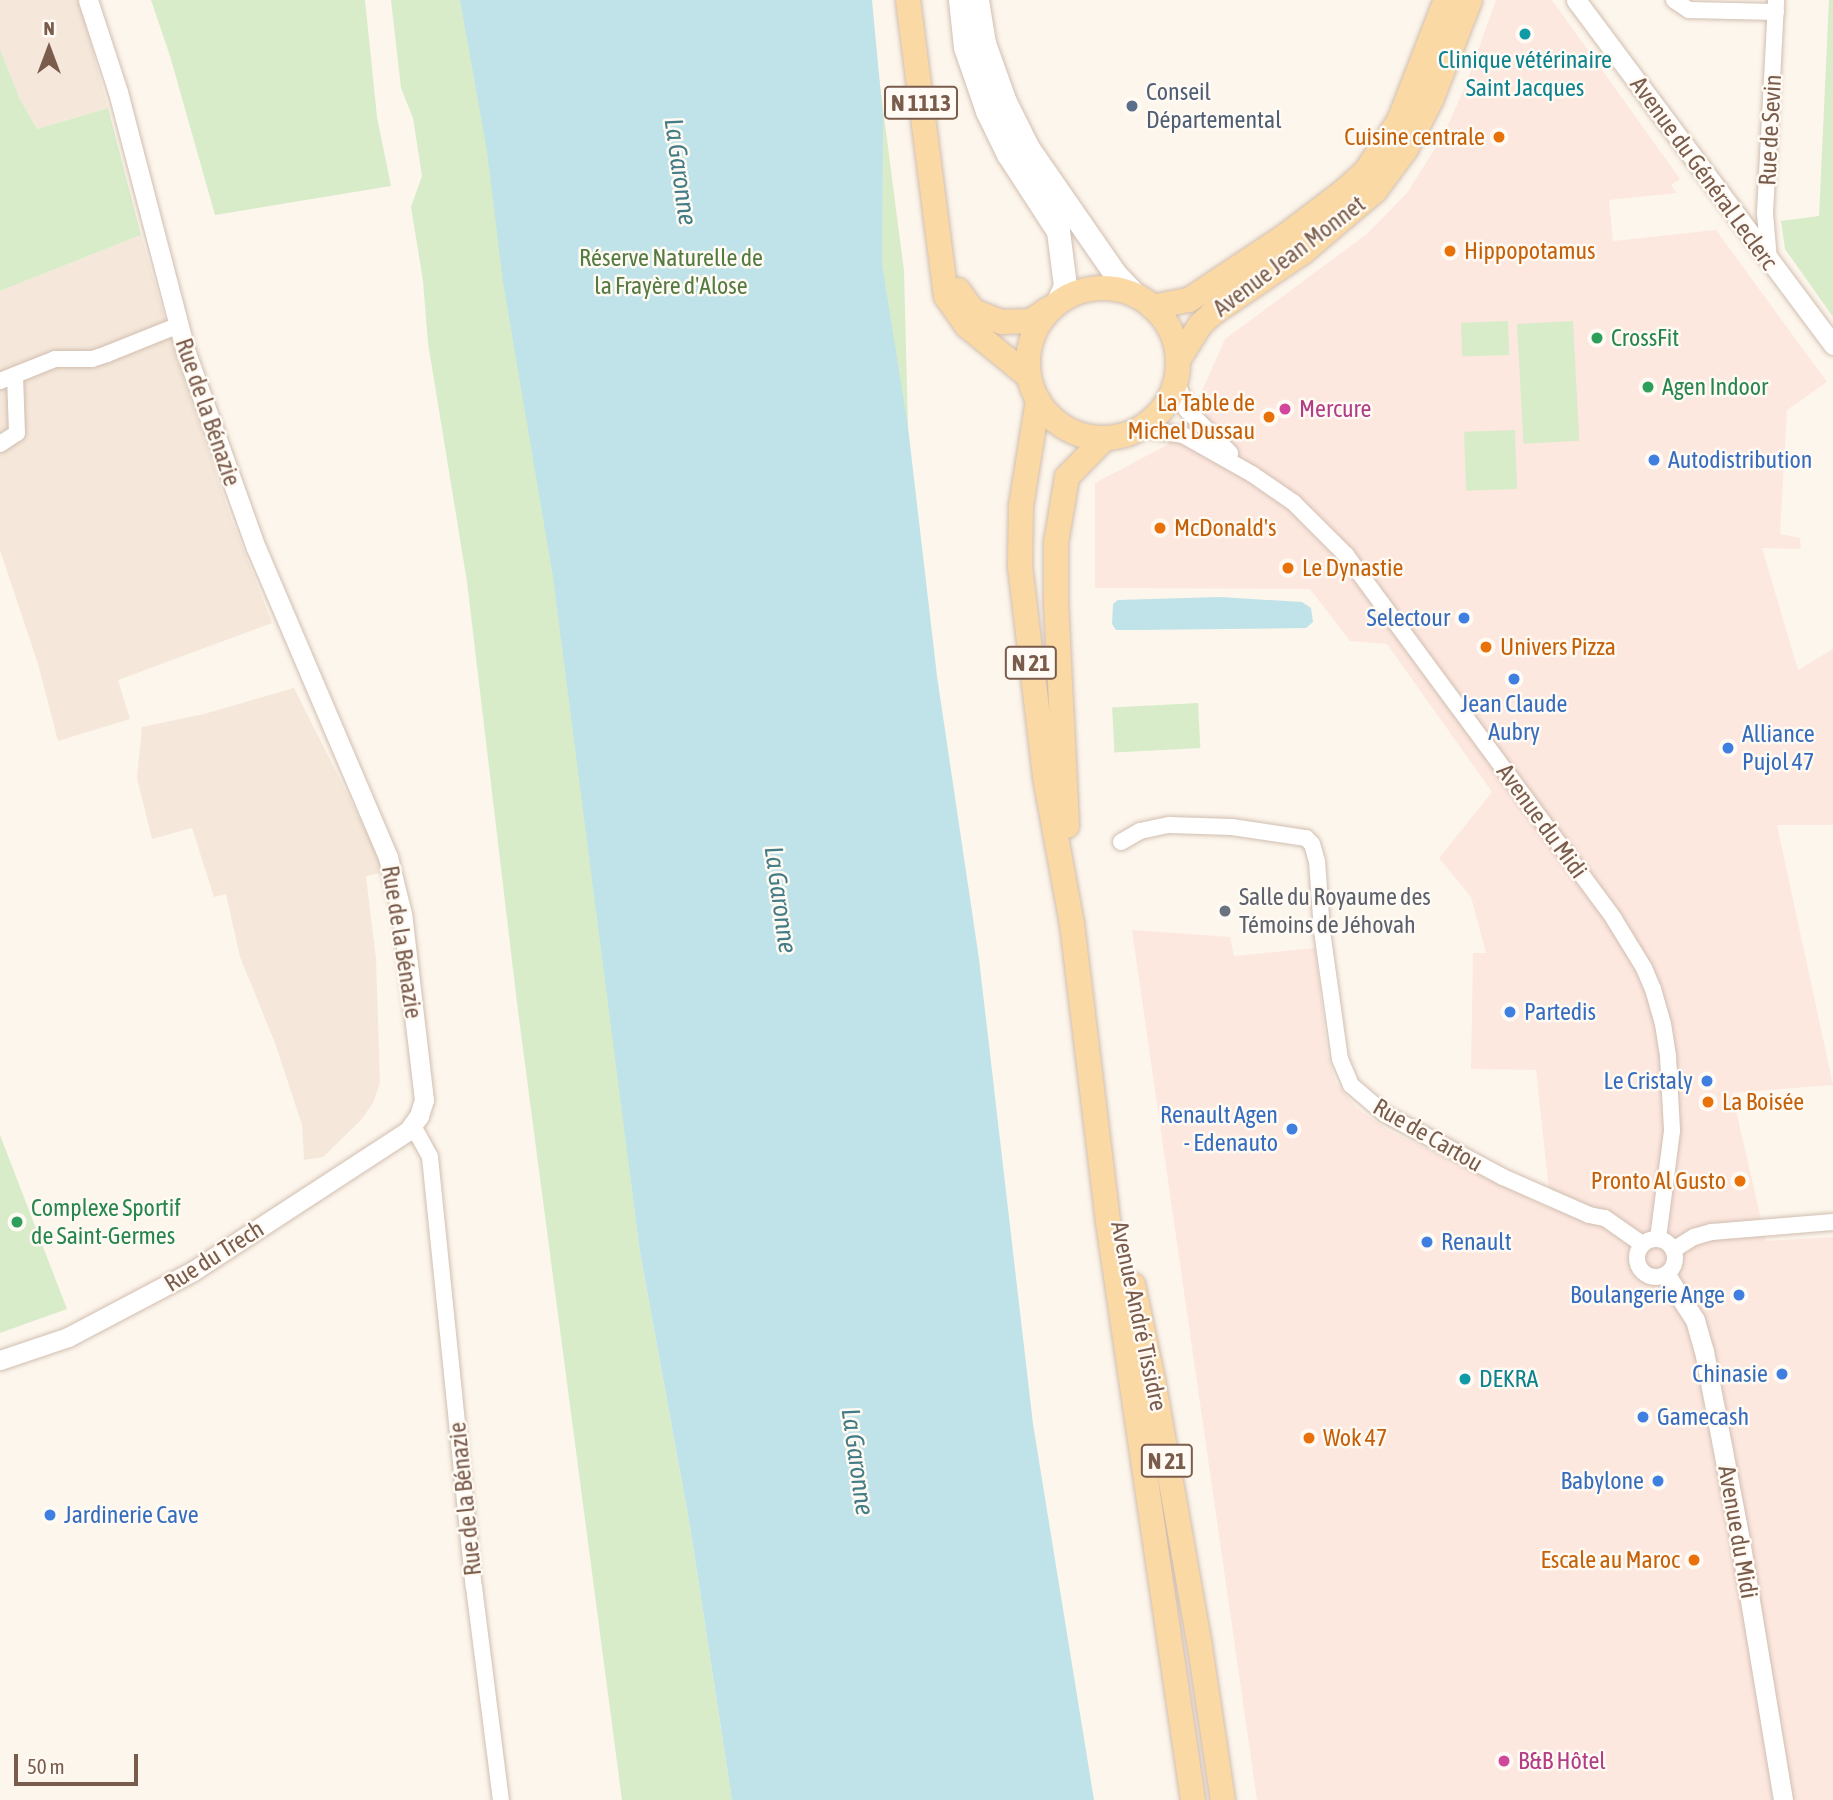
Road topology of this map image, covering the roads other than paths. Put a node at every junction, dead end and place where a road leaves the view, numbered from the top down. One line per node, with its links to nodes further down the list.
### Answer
1 (88, 0): 14 (street, Rue de la Bénazie)
2 (908, 0): 10 (main road, N 1113)
3 (960, 0): 13 (main road)
4 (977, 0): 12 (main road)
5 (1446, 0): 12 (main road, Avenue Jean Monnet)
6 (1469, 0): 16 (main road, Avenue Jean Monnet)
7 (1576, 0): 11 (street, Avenue du Général Leclerc)
8 (1674, 0): 9 (street)
9 (1776, 6): 11 (street, Rue de Sevin)
10 (936, 206): 13 (main road, N 1113); 17 (main road, N 1113)
11 (1769, 260): 15 (street, Avenue du Général Leclerc)
12 (1144, 301): 13 (main road); 16 (main road)
13 (1053, 305): 17 (main road)
14 (179, 325): 18 (street); 27 (street, Rue de la Bénazie)
15 (1833, 345)
16 (1177, 368): 20 (main road); 23 (street, Avenue du Midi)
17 (1028, 376): 19 (main road)
18 (8, 378): 22 (street)
19 (1038, 400): 21 (main road); 25 (main road, Avenue André Tissidre / N 21)
20 (1142, 429): 21 (main road); 23 (street, Avenue du Midi)
21 (1105, 438): 25 (main road, Avenue André Tissidre / N 21)
22 (0, 444)
23 (1252, 474): 29 (street, Avenue du Midi)
24 (1121, 842): 30 (street, Rue de Cartou)
25 (1072, 925): 26 (main road, Avenue André Tissidre)
26 (1098, 1124): 35 (main road, Avenue André Tissidre / N 21); 36 (main road, Avenue André Tissidre / N 21)
27 (413, 1126): 33 (street, Rue du Trech); 34 (street, Rue de la Bénazie)
28 (1833, 1222): 31 (street)
29 (1658, 1239): 30 (street); 31 (street)
30 (1642, 1244): 32 (street)
31 (1674, 1250): 32 (street)
32 (1666, 1275): 37 (street, Avenue du Midi)
33 (0, 1360)
34 (501, 1800)
35 (1193, 1800)
36 (1223, 1800)
37 (1783, 1800)

